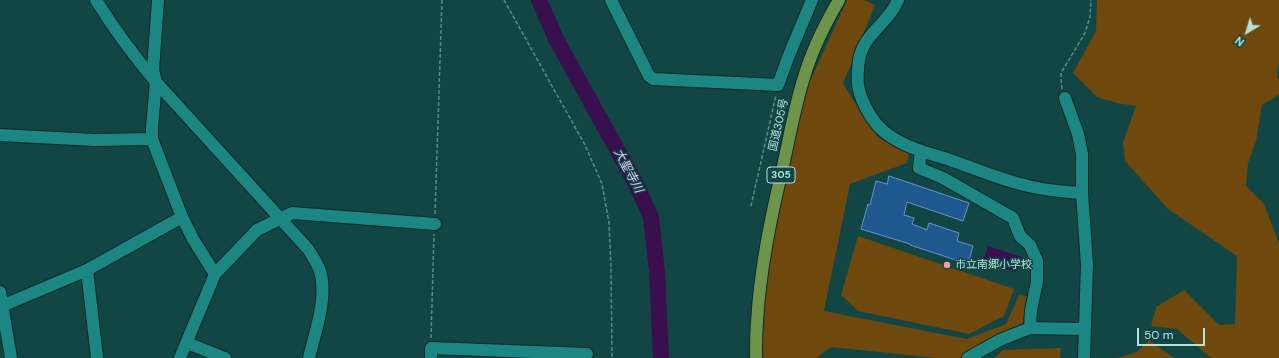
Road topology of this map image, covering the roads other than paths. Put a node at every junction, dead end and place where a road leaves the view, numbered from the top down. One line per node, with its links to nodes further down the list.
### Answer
1 (96, 0): 7 (street)
2 (158, 0): 7 (street)
3 (611, 0): 4 (street)
4 (812, 0)
5 (839, 0): 29 (highway, 国道305号 / 305)
6 (898, 0): 11 (street)
7 (156, 82): 10 (street); 14 (street)
8 (1064, 98): 12 (street)
9 (0, 135): 10 (street)
10 (152, 139): 13 (street)
11 (922, 151): 12 (street); 20 (street)
12 (1082, 193): 21 (street)
13 (182, 217): 16 (street); 17 (street)
14 (281, 218): 15 (street); 17 (street); 28 (street)
15 (435, 224)
16 (87, 270): 19 (street); 26 (street)
17 (215, 274): 22 (street)
18 (0, 292): 19 (street)
19 (2, 306): 25 (street)
20 (1030, 328): 21 (street); 30 (street)
21 (1084, 329): 31 (street)
22 (180, 353): 27 (street)
23 (431, 353): 24 (street)
24 (587, 354)
25 (11, 358)
26 (97, 358)
27 (225, 358)
28 (309, 358)
29 (756, 358)
30 (968, 358)
31 (1084, 358)

